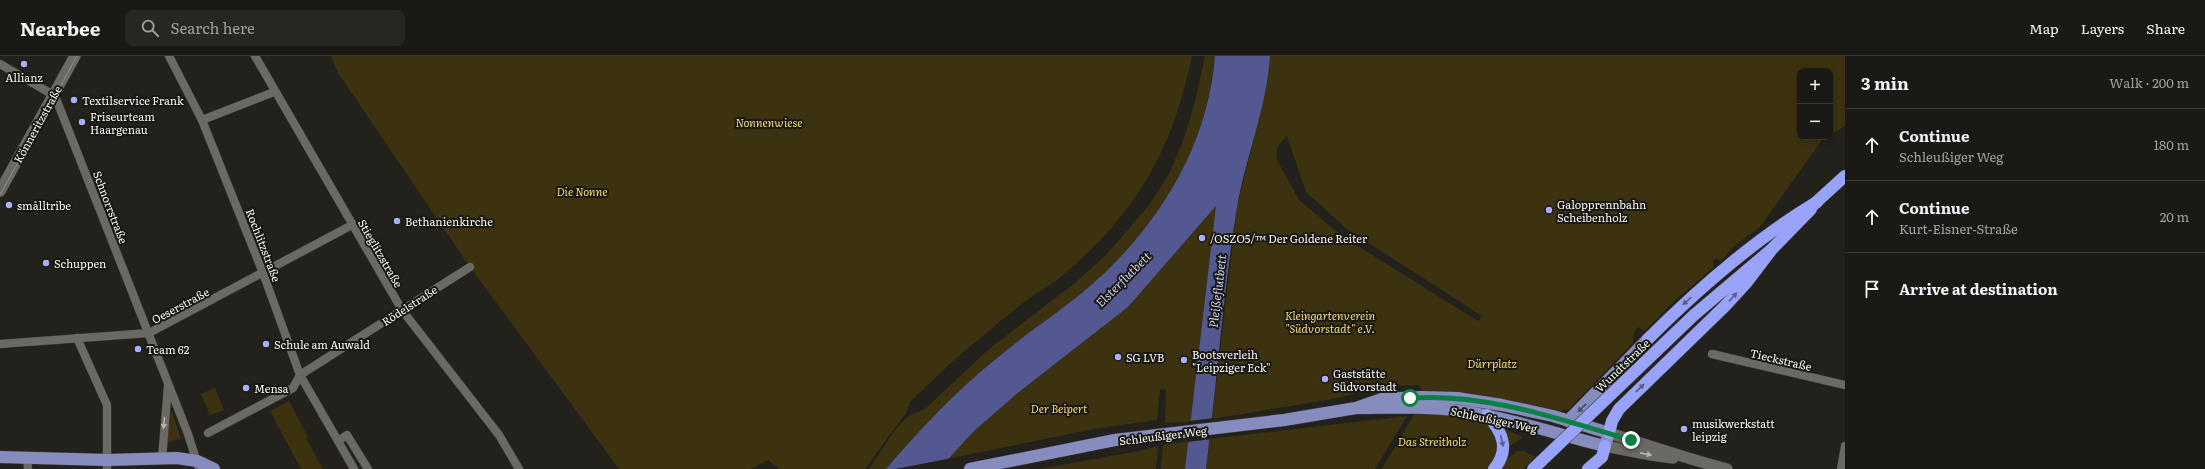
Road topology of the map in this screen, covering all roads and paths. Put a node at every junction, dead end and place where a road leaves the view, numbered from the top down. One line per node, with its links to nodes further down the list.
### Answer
1 (75, 56): 6 (main road, Könneritzstraße)
2 (169, 56): 7 (street, Rochlitzstraße)
3 (255, 56): 5 (street, Stieglitzstraße)
4 (0, 64): 6 (street)
5 (274, 92): 7 (street); 11 (street, Stieglitzstraße)
6 (54, 94): 9 (main road, Könneritzstraße); 17 (street, Schnorrstraße)
7 (202, 120): 14 (street, Rochlitzstraße)
8 (1845, 176): 10 (highway, Wundtstraße)
9 (0, 191)
10 (1817, 202): 12 (highway, Wundtstraße); 15 (highway, Wundtstraße); 19 (highway, one-way to 19)
11 (352, 225): 14 (street, Oeserstraße); 16 (street, Stieglitzstraße)
12 (1772, 249): 15 (highway, Wundtstraße); 29 (highway, one-way to 12)
13 (470, 267): 16 (street, Rödelstraße)
14 (264, 273): 17 (street, Oeserstraße); 22 (street, Rochlitzstraße)
15 (1731, 282): 46 (highway, Wundtstraße, bridge)
16 (402, 310): 22 (street, Rödelstraße); 43 (street, Stieglitzstraße)
17 (149, 334): 18 (street, Oeserstraße); 23 (street, Schnorrstraße)
18 (77, 338): 20 (street, Oeserstraße); 37 (street)
19 (1648, 339): 27 (main road, one-way to 27)
20 (0, 344)
21 (1712, 354): 24 (street, Tieckstraße)
22 (300, 375): 28 (street, Rödelstraße); 30 (street, Rochlitzstraße)
23 (168, 385): 34 (street, Schnorrstraße, one-way to 34); 38 (street, Schnorrstraße)
24 (1845, 385)
25 (1356, 408): 26 (main road, Schleußiger Weg); 27 (main road, Schleußiger Weg); 44 (main road, Schleußiger Weg)
26 (1487, 416): 31 (main road, Schleußiger Weg); 45 (highway, one-way to 45)
27 (1568, 421): 29 (main road, Schleußiger Weg)
28 (208, 433)
29 (1609, 433): 31 (main road); 35 (main road)
30 (338, 441): 39 (street); 41 (street, Rochlitzstraße)
31 (1605, 446): 35 (main road, one-way to 35); 47 (highway)
32 (1845, 446): 49 (street)
33 (0, 457): 36 (main road)
34 (162, 459): 37 (main road); 38 (main road)
35 (1689, 460): 48 (main road)
36 (28, 463): 37 (main road)
37 (107, 465)
38 (198, 465): 40 (main road)
39 (367, 467): 42 (street)
40 (214, 469)
41 (354, 469)
42 (358, 469)
43 (519, 469)
44 (970, 469)
45 (1494, 469)
46 (1533, 469)
47 (1588, 469)
48 (1727, 469)
49 (1841, 469)

